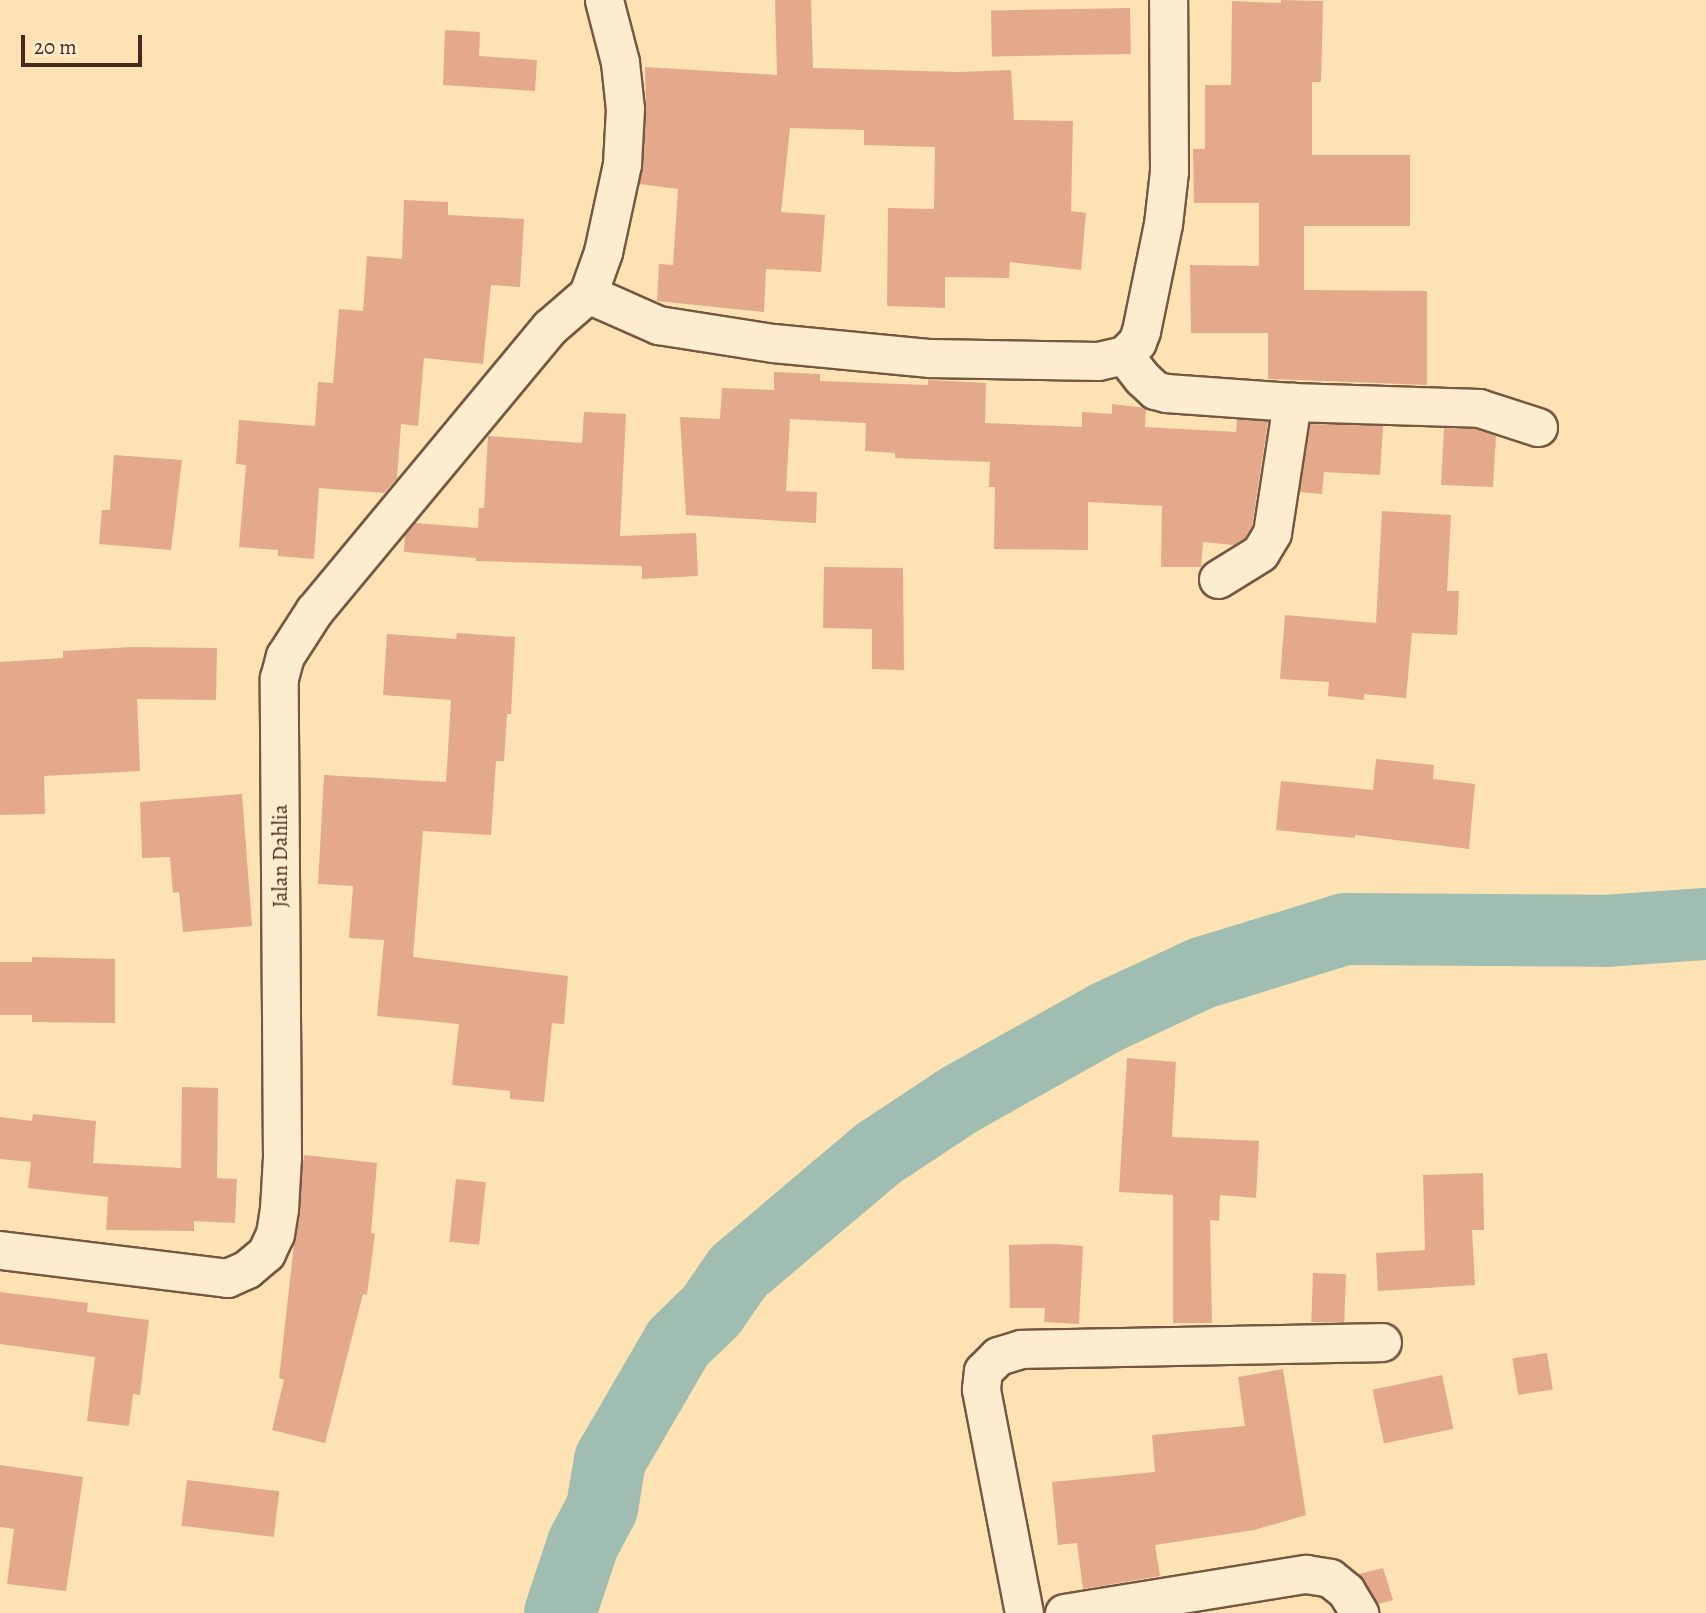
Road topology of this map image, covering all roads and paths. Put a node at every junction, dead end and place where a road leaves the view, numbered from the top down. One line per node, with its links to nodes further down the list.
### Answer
1 (604, 0): 3 (street)
2 (1168, 0): 4 (street)
3 (589, 293): 4 (street); 8 (street, Jalan Dahlia)
4 (1124, 355): 5 (street)
5 (1292, 402): 6 (street); 7 (street)
6 (1538, 427)
7 (1218, 579)
8 (0, 1250)
9 (1382, 1342): 10 (street)
10 (1024, 1613)
11 (1064, 1613): 12 (street)
12 (1359, 1613)

